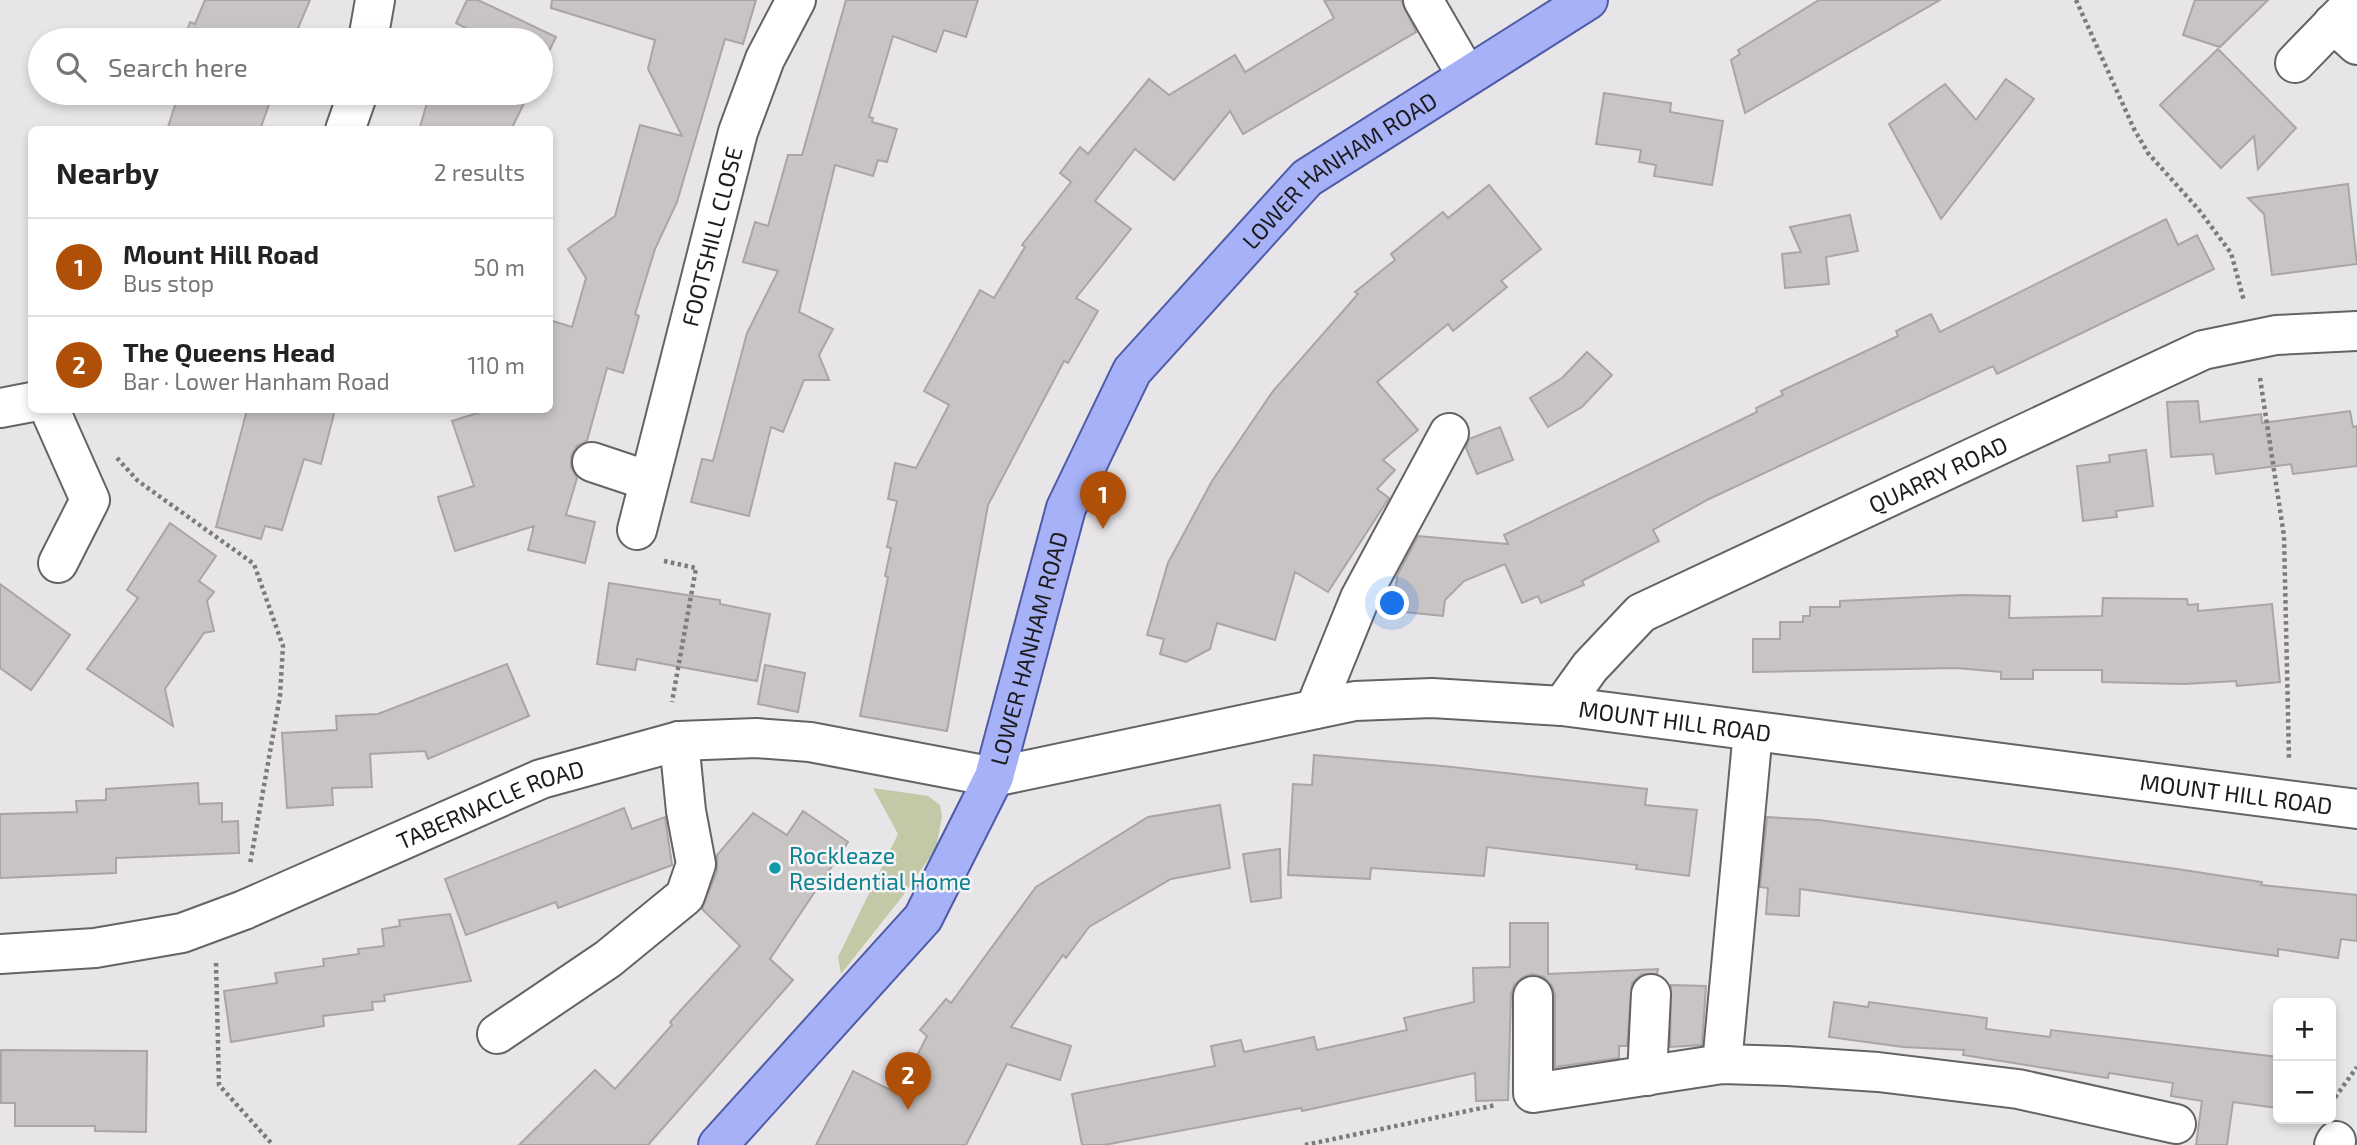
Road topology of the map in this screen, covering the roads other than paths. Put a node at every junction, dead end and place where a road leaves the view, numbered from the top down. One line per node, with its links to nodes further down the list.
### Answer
1 (375, 0): 6 (street)
2 (796, 0): 17 (street, FOOTSHILL CLOSE)
3 (1423, 0): 8 (street)
4 (1588, 0): 8 (main road, LOWER HANHAM ROAD)
5 (2349, 22): 7 (street)
6 (370, 28)
7 (2295, 62)
8 (1467, 76): 24 (main road, LOWER HANHAM ROAD)
9 (354, 105): 10 (street)
10 (346, 126)
11 (2357, 331): 20 (street, QUARRY ROAD)
12 (28, 403): 13 (street)
13 (0, 408)
14 (51, 413): 19 (street)
15 (1449, 433): 21 (street)
16 (592, 462): 17 (street)
17 (649, 481): 18 (street, FOOTSHILL CLOSE)
18 (636, 530)
19 (58, 563)
20 (1562, 706): 21 (street, MOUNT HILL ROAD); 22 (street, MOUNT HILL ROAD)
21 (1315, 709): 24 (street, MOUNT HILL ROAD)
22 (1753, 731): 25 (street, MOUNT HILL ROAD); 30 (street)
23 (673, 743): 24 (street, TABERNACLE ROAD); 26 (street, TABERNACLE ROAD); 29 (street)
24 (994, 777): 33 (main road, LOWER HANHAM ROAD)
25 (2357, 809)
26 (0, 954)
27 (1650, 994): 31 (street)
28 (1533, 996): 31 (street)
29 (497, 1034)
30 (1722, 1063): 31 (street); 32 (street)
31 (1647, 1076)
32 (2176, 1124)
33 (718, 1145)

